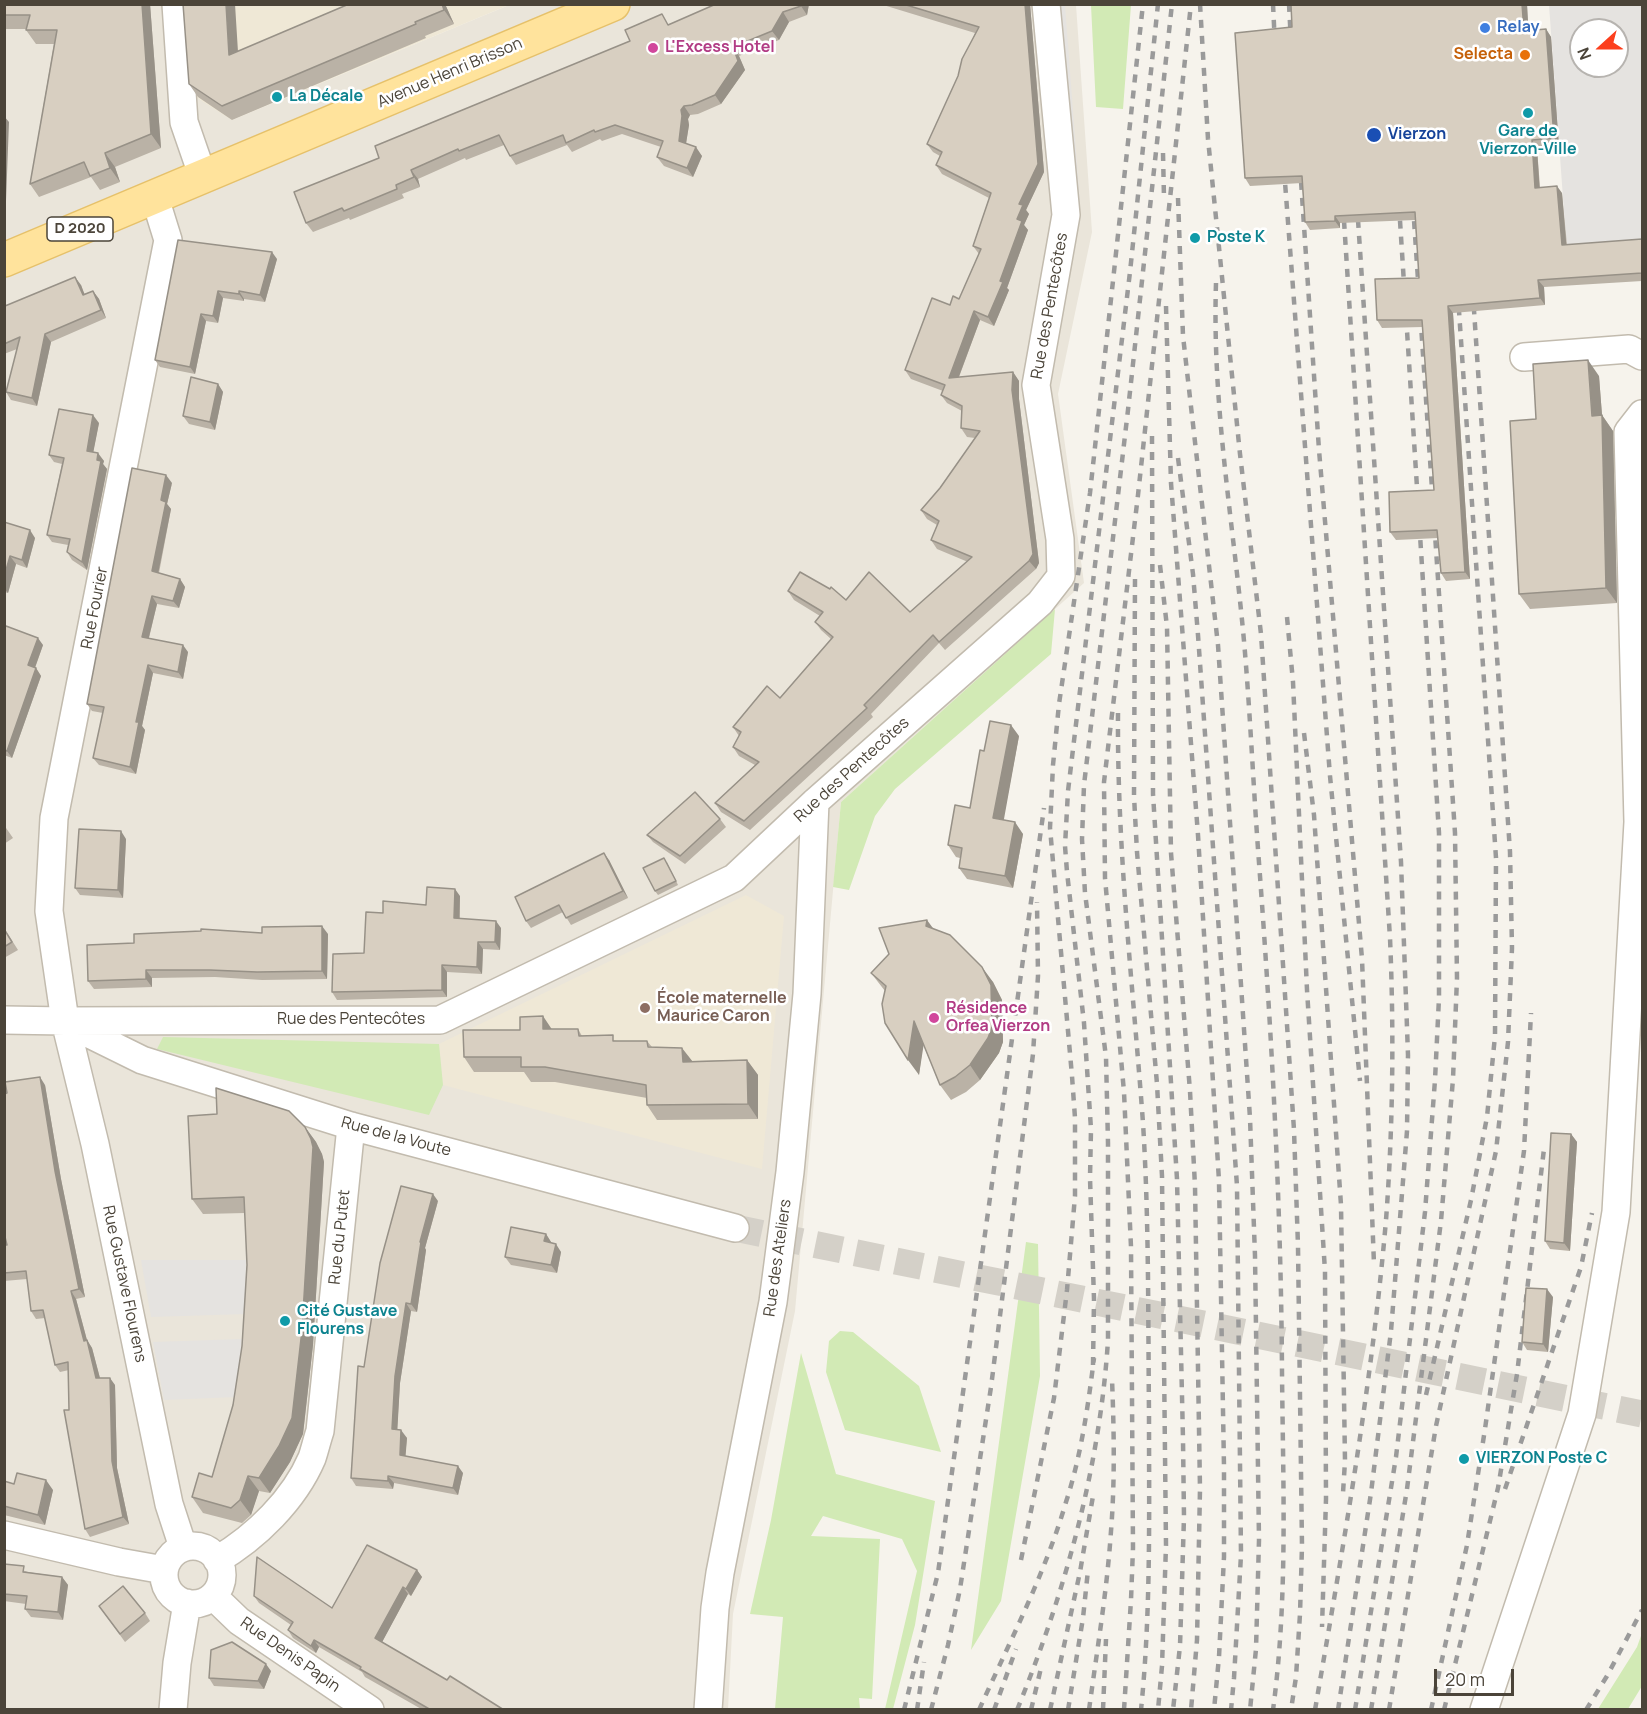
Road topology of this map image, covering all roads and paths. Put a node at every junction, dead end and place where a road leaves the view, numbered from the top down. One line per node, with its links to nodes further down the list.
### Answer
1 (176, 4): 4 (street)
2 (613, 4): 4 (main road, Avenue Henri Brisson / D 2020)
3 (1047, 4): 10 (street, Rue des Pentecôtes)
4 (203, 177): 5 (main road, Avenue Henri Brisson / D 2020)
5 (155, 198): 6 (main road, D 2020); 12 (street, Rue Fourier)
6 (4, 260)
7 (1642, 356): 8 (street)
8 (1524, 357)
9 (1642, 414): 24 (street)
10 (815, 802): 12 (street, Rue des Pentecôtes); 23 (street, Rue des Ateliers)
11 (4, 1020): 12 (street, Rue des Pentecôtes)
12 (65, 1022): 13 (street, Rue de la Voute); 16 (street, Rue Gustave Flourens)
13 (351, 1126): 14 (street, Rue de la Voute); 17 (street, Rue du Putet)
14 (735, 1228)
15 (4, 1534): 18 (street)
16 (183, 1547): 17 (street); 18 (street)
17 (217, 1560): 19 (street)
18 (164, 1570): 20 (street)
19 (213, 1596): 20 (street); 22 (street, Rue Denis Papin)
20 (187, 1603): 21 (street)
21 (173, 1710)
22 (370, 1710)
23 (708, 1710)
24 (1484, 1710)

